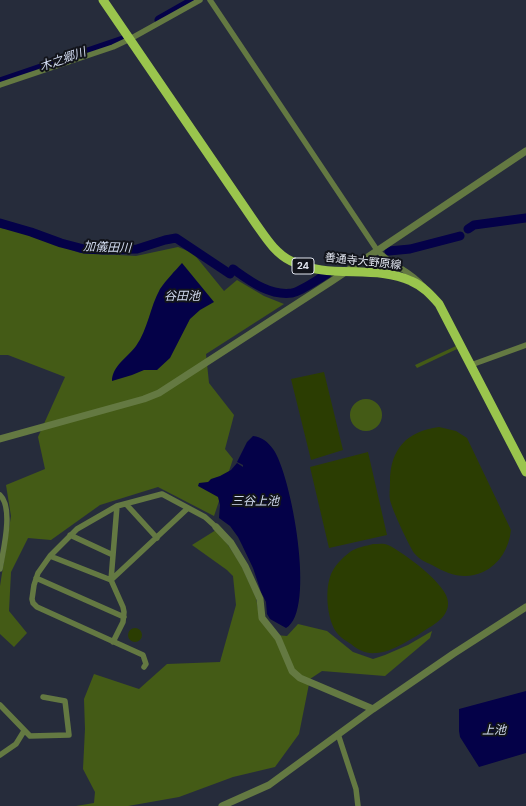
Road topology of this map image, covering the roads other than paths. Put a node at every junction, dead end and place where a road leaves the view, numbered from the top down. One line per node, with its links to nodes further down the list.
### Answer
1 (103, 0): 4 (main road, 善通寺大野原線 / 24)
2 (200, 0): 4 (street)
3 (210, 0): 7 (street)
4 (130, 39): 5 (street); 8 (main road, 善通寺大野原線 / 24)
5 (0, 85)
6 (526, 151): 7 (street)
7 (377, 250): 8 (street); 9 (street)
8 (345, 272): 9 (main road, 善通寺大野原線 / 24); 12 (street)
9 (426, 290): 11 (main road, 善通寺大野原線 / 24)
10 (526, 345): 11 (street)
11 (471, 365): 13 (main road, 善通寺大野原線 / 24)
12 (0, 439)
13 (526, 472)
14 (0, 494): 23 (street)
15 (126, 504): 16 (street); 17 (street); 20 (street)
16 (117, 506): 19 (street); 21 (street)
17 (188, 508): 18 (street); 20 (street)
18 (216, 527): 32 (street)
19 (70, 535): 21 (street); 22 (street)
20 (157, 538): 25 (street)
21 (113, 555): 25 (street)
22 (50, 556): 24 (street); 25 (street)
23 (0, 569)
24 (36, 578): 27 (street); 28 (street)
25 (110, 580): 27 (street)
26 (526, 607): 32 (street)
27 (124, 617): 28 (street)
28 (113, 642): 29 (street)
29 (144, 667)
30 (43, 697): 33 (street)
31 (0, 706): 33 (street)
32 (373, 709): 34 (street)
33 (24, 731): 35 (street)
34 (338, 734): 36 (street); 37 (street)
35 (0, 755)
36 (222, 806)
37 (358, 806)

